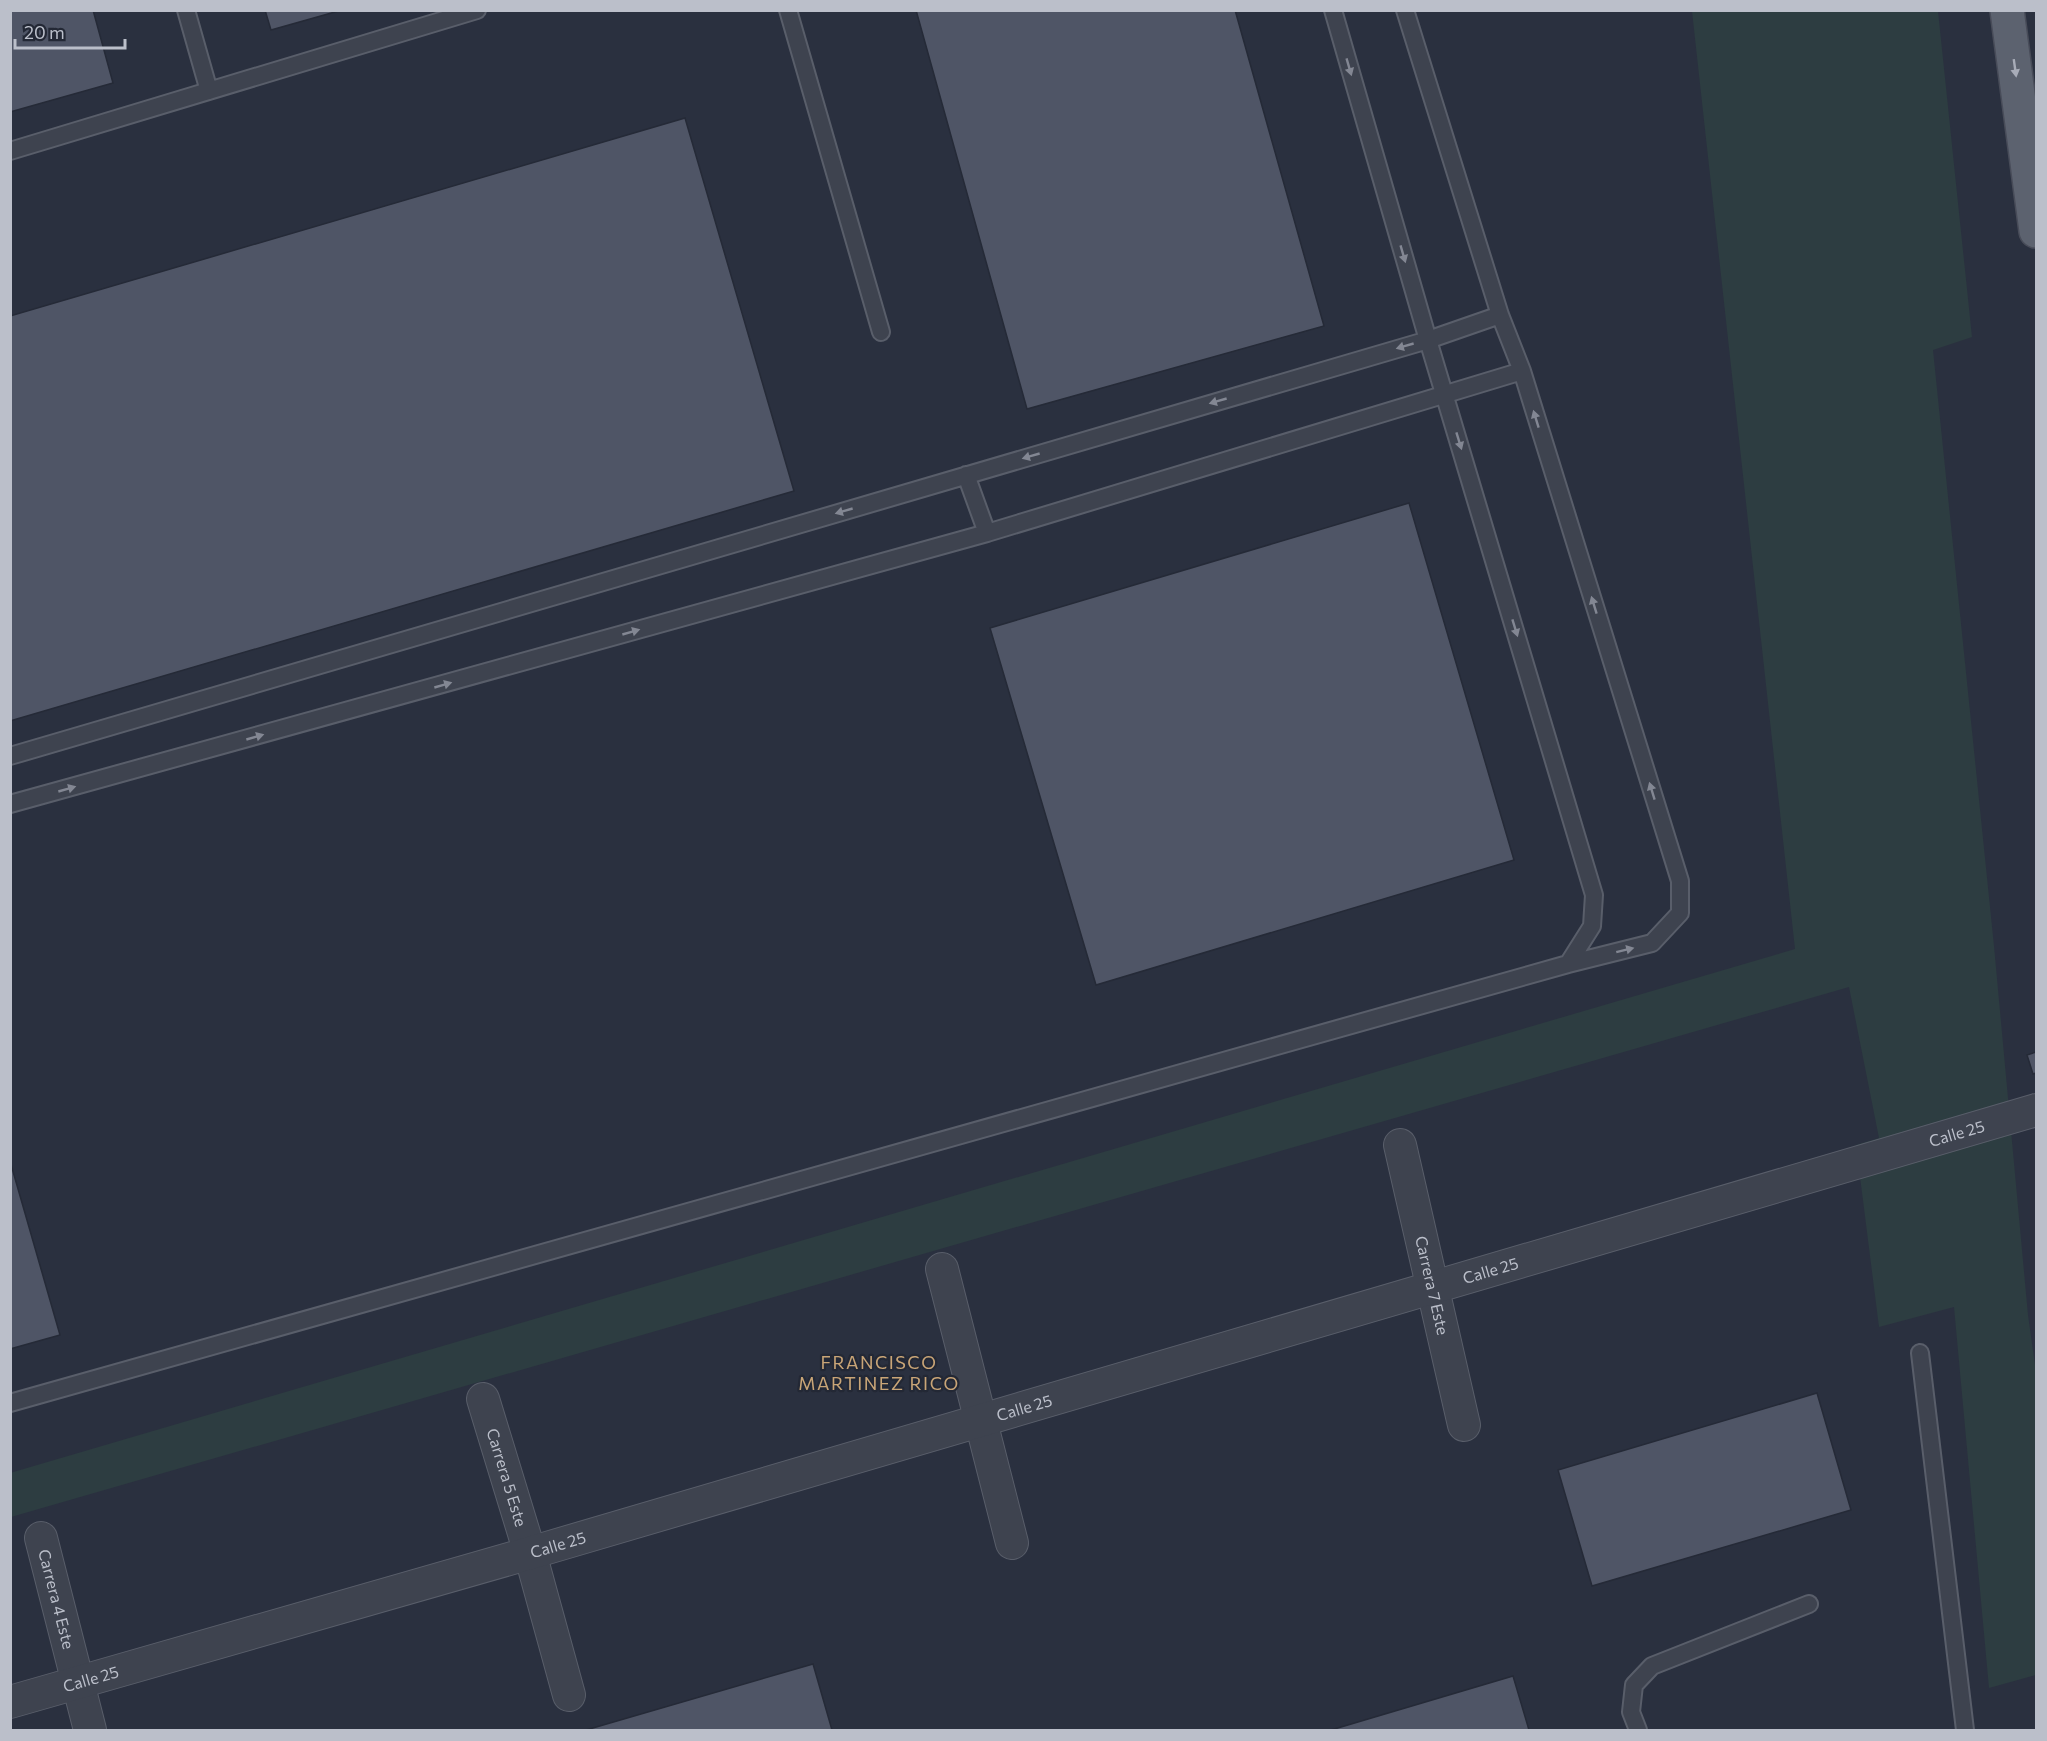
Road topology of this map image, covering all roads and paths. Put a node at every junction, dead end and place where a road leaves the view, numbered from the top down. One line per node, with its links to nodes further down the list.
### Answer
1 (186, 10): 7 (lane)
2 (477, 10): 7 (lane)
3 (788, 10): 11 (lane)
4 (1333, 10): 12 (lane, one-way to 12)
5 (1405, 10): 10 (lane)
6 (2007, 10): 9 (main road, one-way to 9)
7 (209, 91): 8 (lane)
8 (10, 151)
9 (2037, 231)
10 (1500, 315): 12 (lane); 13 (lane)
11 (881, 332)
12 (1428, 340): 14 (lane); 15 (lane, one-way to 15)
13 (1522, 371): 14 (lane); 19 (lane, one-way to 13)
14 (1445, 393): 16 (lane); 19 (lane, one-way to 19)
15 (966, 475): 16 (lane); 17 (lane, one-way to 17)
16 (987, 533): 18 (lane, one-way to 16)
17 (10, 756)
18 (10, 804)
19 (1568, 963): 26 (lane)
20 (2037, 1110): 23 (street, Calle 25)
21 (1400, 1145): 23 (street, Carrera 7 Este)
22 (942, 1269): 27 (street)
23 (1434, 1288): 27 (street, Calle 25); 28 (street, Carrera 7 Este)
24 (1920, 1353): 38 (lane)
25 (483, 1399): 31 (street, Carrera 5 Este)
26 (10, 1403)
27 (981, 1420): 30 (street); 31 (street, Calle 25)
28 (1464, 1425)
29 (41, 1538): 33 (street, Carrera 4 Este)
30 (1011, 1543)
31 (530, 1553): 33 (street, Calle 25); 34 (street, Carrera 5 Este)
32 (1809, 1604): 37 (lane)
33 (77, 1683): 35 (street, Calle 25); 36 (street, Carrera 4 Este)
34 (570, 1695)
35 (10, 1702)
36 (90, 1731)
37 (1638, 1731)
38 (1965, 1731)

